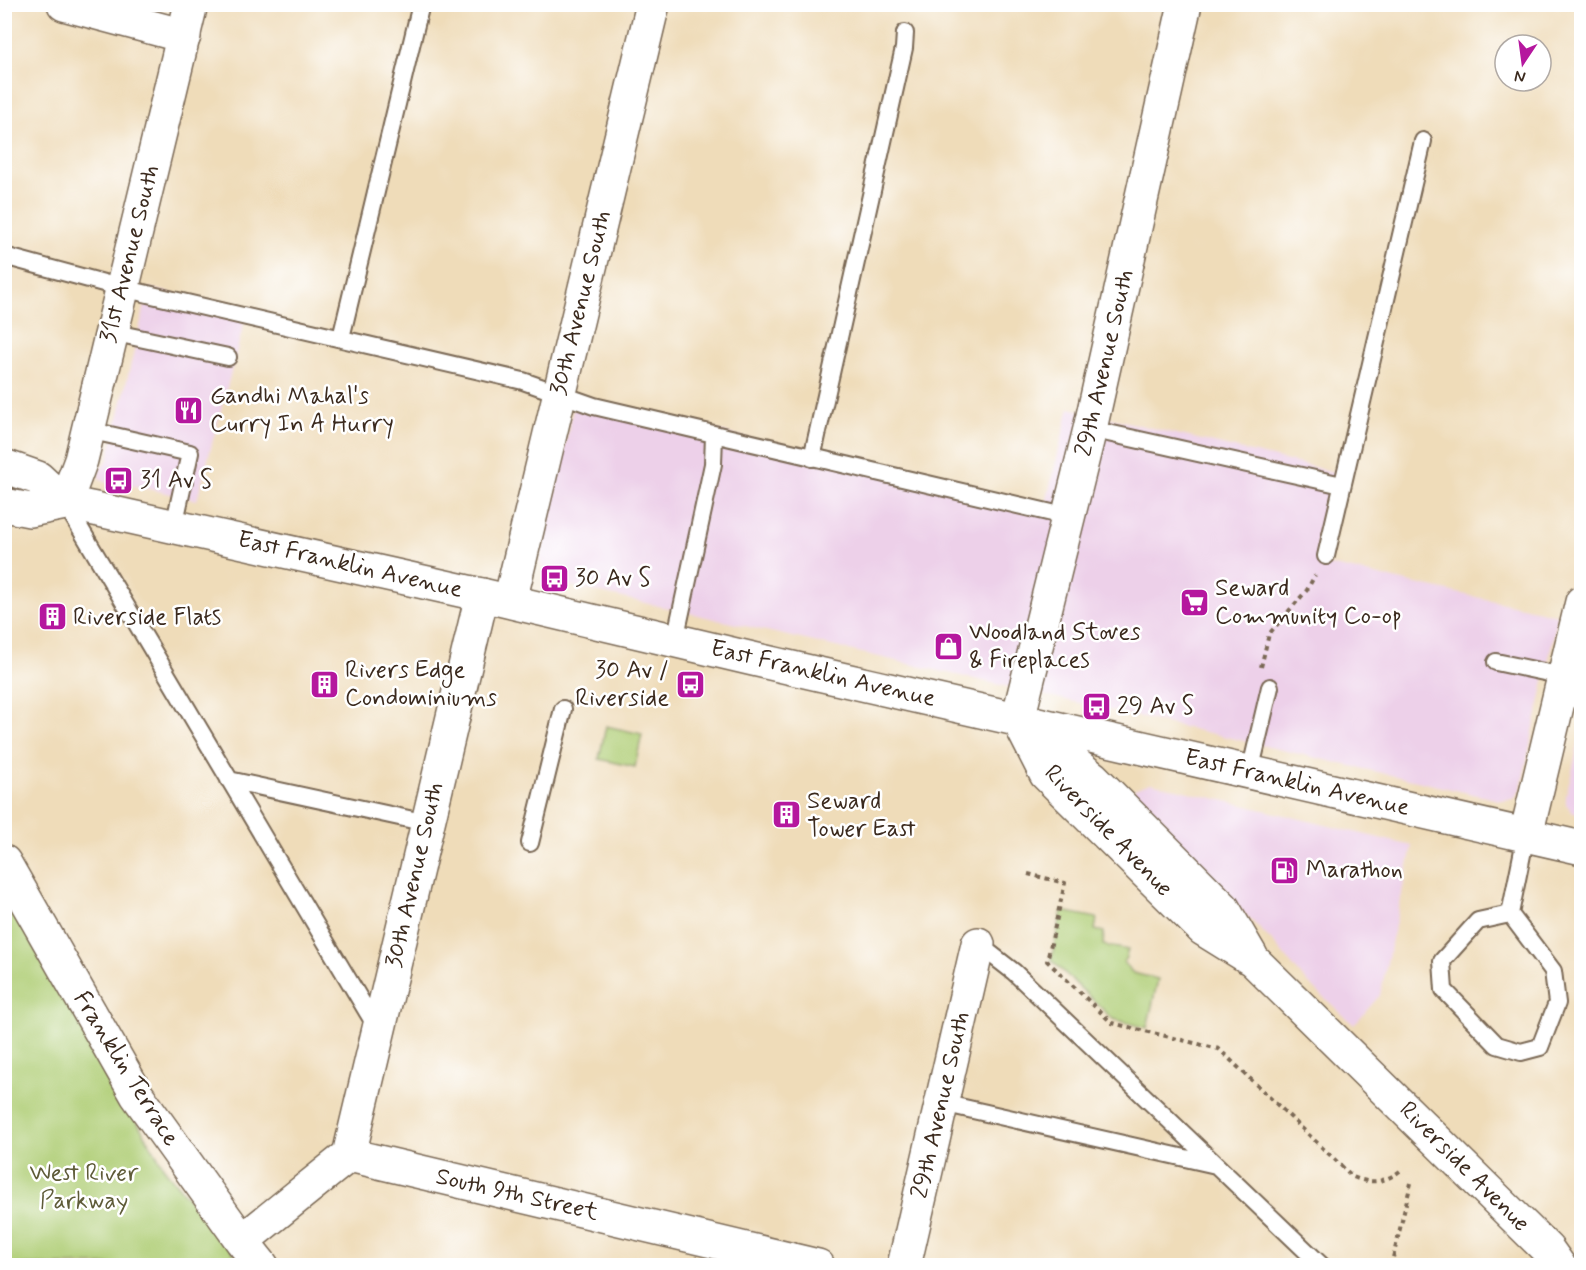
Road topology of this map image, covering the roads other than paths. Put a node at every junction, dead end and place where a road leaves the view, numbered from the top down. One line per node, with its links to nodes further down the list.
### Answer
1 (64, 4): 7 (street)
2 (191, 4): 7 (street, 31st Avenue South)
3 (421, 4): 12 (lane)
4 (653, 4): 14 (street, 30th Avenue South)
5 (1185, 4): 15 (street, 29th Avenue South)
6 (905, 33): 18 (lane)
7 (184, 36): 10 (street, 31st Avenue South)
8 (1423, 141): 20 (lane)
9 (4, 256): 10 (lane)
10 (122, 288): 11 (street, 31st Avenue South); 12 (lane)
11 (111, 332): 13 (lane); 16 (street, 31st Avenue South)
12 (341, 338): 14 (lane)
13 (228, 357)
14 (559, 394): 17 (lane); 26 (street, 30th Avenue South)
15 (1090, 429): 20 (lane); 23 (street, 29th Avenue South)
16 (88, 430): 21 (street, 31st Avenue South); 24 (lane)
17 (714, 435): 18 (lane); 28 (lane)
18 (812, 458): 23 (lane)
19 (4, 466): 21 (street, East Franklin Avenue)
20 (1342, 485): 25 (lane)
21 (65, 502): 22 (street, East Franklin Avenue); 24 (street, East Franklin Avenue); 35 (lane)
22 (4, 504)
23 (1069, 517): 33 (street, 29th Avenue South)
24 (174, 526): 26 (street, East Franklin Avenue)
25 (1326, 556)
26 (496, 598): 28 (street, East Franklin Avenue); 36 (street, 30th Avenue South)
27 (1580, 618): 30 (street)
28 (675, 640): 33 (street, East Franklin Avenue)
29 (1496, 662): 30 (lane)
30 (1563, 676): 37 (street)
31 (1264, 682): 34 (lane)
32 (563, 709): 38 (lane)
33 (1018, 719): 34 (street, East Franklin Avenue); 48 (street, Riverside Avenue)
34 (1250, 772): 37 (street, East Franklin Avenue)
35 (229, 780): 36 (lane); 43 (lane)
36 (427, 823): 43 (street, 30th Avenue South)
37 (1526, 835): 39 (street, East Franklin Avenue); 41 (lane)
38 (530, 843)
39 (1581, 848)
40 (4, 862): 47 (street, Franklin Terrace)
41 (1510, 914): 41 (lane)
42 (978, 944): 44 (street, 29th Avenue South); 46 (lane)
43 (378, 1031): 45 (street, 30th Avenue South)
44 (942, 1103): 46 (lane); 51 (street, 29th Avenue South)
45 (349, 1155): 47 (street); 50 (street, South 9th Street)
46 (1217, 1165): 52 (lane)
47 (242, 1241): 49 (street, Franklin Terrace)
48 (1559, 1260)
49 (262, 1266)
50 (819, 1266)
51 (904, 1266)
52 (1322, 1266)

